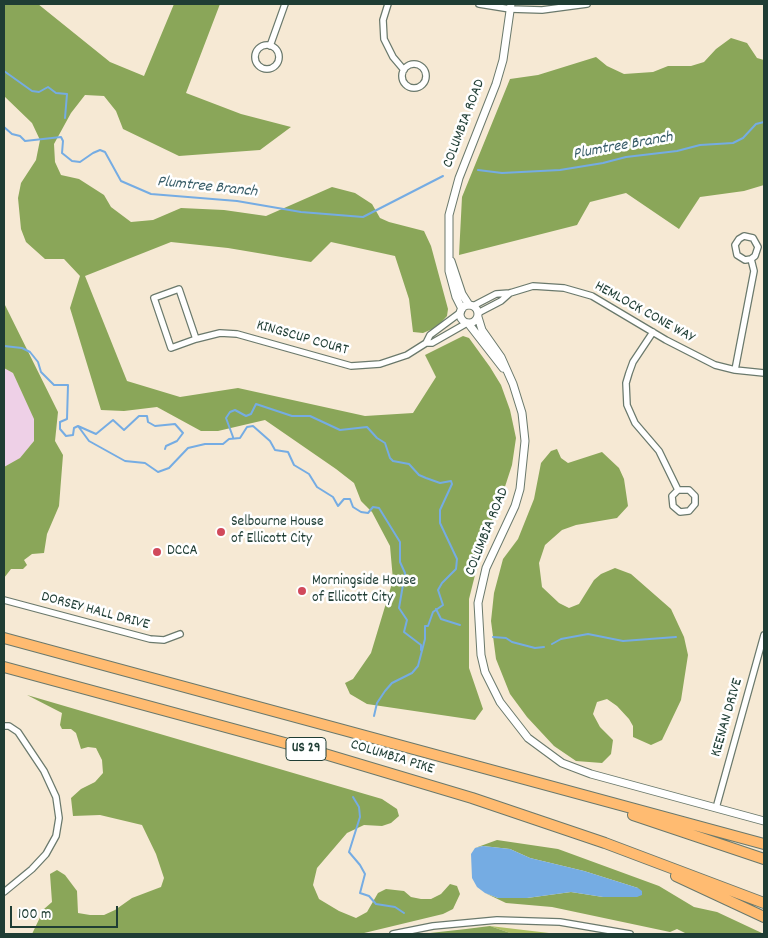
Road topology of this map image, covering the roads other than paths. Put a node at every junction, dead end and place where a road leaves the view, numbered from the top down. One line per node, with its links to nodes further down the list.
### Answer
1 (285, 4): 6 (street)
2 (388, 4): 7 (street)
3 (479, 4): 5 (street)
4 (587, 4): 5 (street)
5 (510, 6): 8 (street, COLUMBIA ROAD)
6 (270, 46): 6 (street)
7 (404, 70): 7 (street)
8 (449, 254): 11 (street, COLUMBIA ROAD); 12 (street, COLUMBIA ROAD)
9 (751, 259): 9 (street); 18 (street)
10 (510, 293): 11 (street, HEMLOCK CONE WAY); 13 (street, HEMLOCK CONE WAY); 15 (street, HEMLOCK CONE WAY)
11 (471, 306): 12 (street); 13 (street)
12 (461, 311): 14 (street); 17 (street, KINGSCUP COURT)
13 (478, 315): 14 (street); 19 (street, COLUMBIA ROAD)
14 (468, 323): 17 (street, KINGSCUP COURT); 19 (street, COLUMBIA ROAD)
15 (652, 332): 18 (street, HEMLOCK CONE WAY); 21 (street)
16 (196, 339): 16 (street, KINGSCUP COURT); 17 (street, KINGSCUP COURT)
17 (426, 343)
18 (735, 370): 20 (street, HEMLOCK CONE WAY)
19 (507, 372): 29 (street, COLUMBIA ROAD)
20 (764, 373)
21 (678, 490): 21 (street)
22 (4, 600): 23 (street, DORSEY HALL DRIVE)
23 (180, 634)
24 (764, 635): 29 (street, KEENAN DRIVE)
25 (4, 638): 28 (highway, COLUMBIA PIKE / US 29)
26 (4, 667): 31 (highway, COLUMBIA PIKE / US 29)
27 (6, 726): 34 (street)
28 (556, 788): 32 (highway, COLUMBIA PIKE / US 29); 33 (highway)
29 (716, 808): 30 (street, COLUMBIA ROAD)
30 (764, 820)
31 (605, 843): 35 (highway, COLUMBIA PIKE / US 29); 36 (highway)
32 (764, 844)
33 (764, 859)
34 (4, 892)
35 (764, 903)
36 (764, 917)
37 (393, 934): 38 (street)
38 (630, 934)

